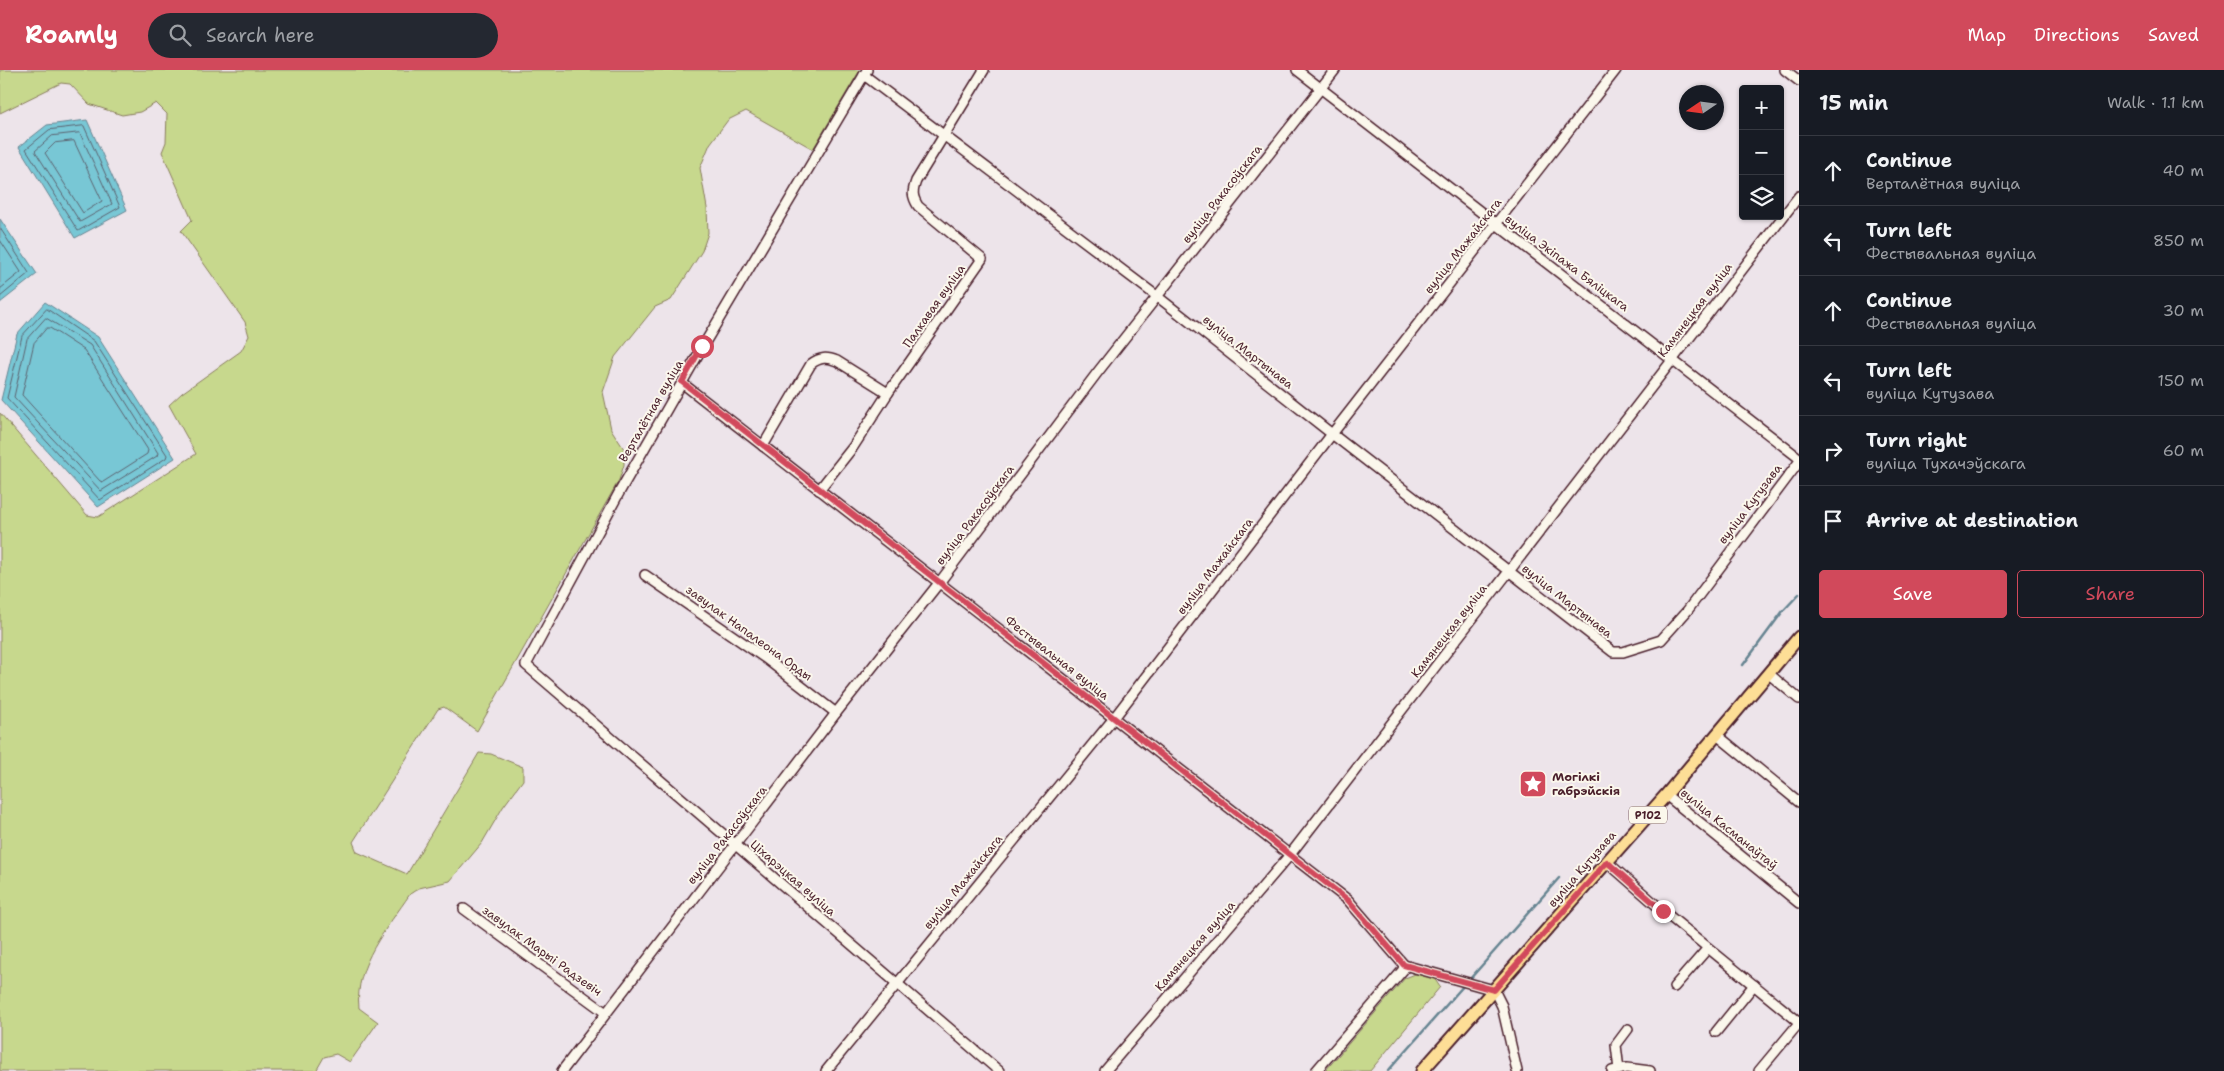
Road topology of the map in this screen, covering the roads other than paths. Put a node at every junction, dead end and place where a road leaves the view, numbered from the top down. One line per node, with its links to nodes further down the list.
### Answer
1 (984, 70): 9 (street, Палкавая вуліца)
2 (1297, 70): 8 (street, вуліца Экіпажа Бяліцкага)
3 (1335, 70): 8 (street, вуліца Ракасоўскага)
4 (1616, 70): 11 (street, вуліца Мажайскага)
5 (1785, 70): 7 (street)
6 (865, 72): 9 (street, вуліца Мартынава); 14 (street, Верталётная вуліца)
7 (1799, 81)
8 (1320, 88): 11 (street, вуліца Экіпажа Бяліцкага); 12 (street, вуліца Ракасоўскага)
9 (944, 136): 12 (street, вуліца Мартынава); 15 (street, Палкавая вуліца)
10 (1799, 196): 13 (street, Камянецкая вуліца)
11 (1496, 224): 13 (street, вуліца Экіпажа Бяліцкага); 16 (street, вуліца Мажайскага)
12 (1158, 297): 16 (street, вуліца Мартынава); 23 (street, вуліца Ракасоўскага)
13 (1674, 360): 18 (street, вуліца Экіпажа Бяліцкага); 21 (street, Камянецкая вуліца)
14 (682, 382): 17 (street, Фестывальная вуліца); 26 (street, Верталётная вуліца)
15 (888, 393): 17 (street); 20 (street, Палкавая вуліца)
16 (1332, 434): 21 (street, вуліца Мартынава); 30 (street, вуліца Мажайскага)
17 (763, 446): 20 (street, Фестывальная вуліца)
18 (1799, 458)
19 (1799, 462): 25 (street, вуліца Кутузава)
20 (819, 490): 23 (street, Фестывальная вуліца)
21 (1510, 572): 25 (street, вуліца Мартынава); 35 (street, Камянецкая вуліца)
22 (645, 575): 29 (street, завулак Напалеона Орды)
23 (939, 583): 29 (street, вуліца Ракасоўскага); 30 (street, Фестывальная вуліца)
24 (1799, 637): 27 (main road, вуліца Кутузава / Р102)
25 (1613, 652)
26 (526, 665): 34 (street, Ціхарэцкая вуліца)
27 (1769, 674): 28 (street); 31 (main road, вуліца Кутузава / Р102)
28 (1799, 698)
29 (836, 714): 34 (street, вуліца Ракасоўскага)
30 (1114, 718): 35 (street, Фестывальная вуліца); 41 (street, вуліца Мажайскага)
31 (1717, 735): 32 (main road, вуліца Кутузава / Р102); 33 (street)
32 (1666, 794): 36 (main road, вуліца Кутузава / Р102); 37 (street, вуліца Касманаўтаў)
33 (1799, 802)
34 (735, 845): 41 (street, Ціхарэцкая вуліца); 45 (street, вуліца Ракасоўскага)
35 (1289, 856): 40 (street, Фестывальная вуліца); 53 (street, Камянецкая вуліца)
36 (1607, 862): 39 (street); 44 (main road, вуліца Кутузава / Р102)
37 (1799, 902)
38 (464, 909): 45 (street, завулак Марыі Радзевіч)
39 (1708, 948): 42 (street); 43 (street)
40 (1404, 967): 44 (street); 54 (street)
41 (896, 983): 51 (street, вуліца Мажайскага); 52 (street, Ціхарэцкая вуліца)
42 (1754, 985): 46 (street); 48 (street)
43 (1674, 987)
44 (1494, 990): 55 (main road, вуліца Кутузава / Р102); 56 (street)
45 (606, 1014): 50 (street, вуліца Ракасоўскага)
46 (1799, 1022): 58 (street)
47 (1628, 1029): 49 (street)
48 (1716, 1032)
49 (1616, 1070): 57 (street)
50 (562, 1071)
51 (826, 1071)
52 (999, 1071)
53 (1105, 1071)
54 (1316, 1071)
55 (1422, 1071)
56 (1517, 1071)
57 (1647, 1071)
58 (1759, 1071)

